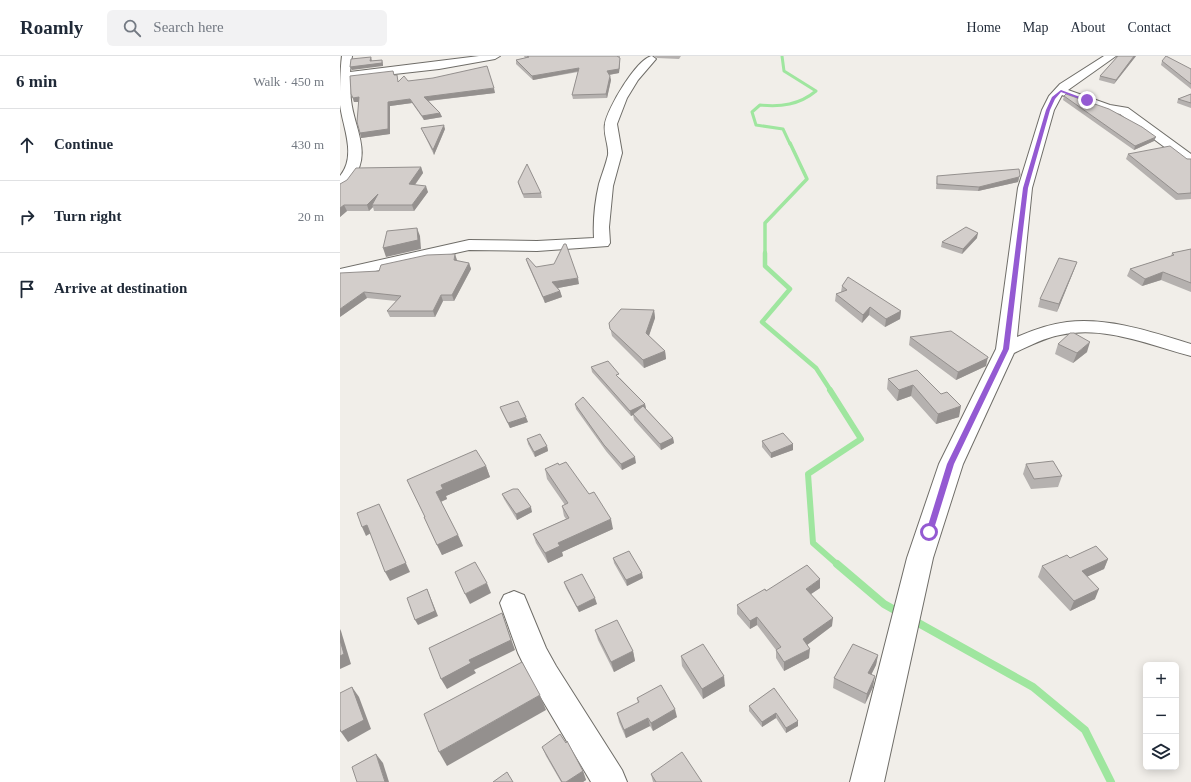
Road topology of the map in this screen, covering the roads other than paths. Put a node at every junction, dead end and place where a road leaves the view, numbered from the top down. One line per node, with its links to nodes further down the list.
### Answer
1 (347, 56): 6 (street)
2 (495, 56): 5 (street)
3 (1111, 56): 7 (street)
4 (651, 59): 10 (street)
5 (416, 62): 6 (street)
6 (344, 83): 9 (street)
7 (1061, 91): 8 (street); 11 (street)
8 (1191, 160)
9 (340, 185)
10 (340, 274)
11 (1006, 349): 12 (street); 15 (street)
12 (1191, 350)
13 (514, 603): 14 (street)
14 (610, 782)
15 (867, 782)

